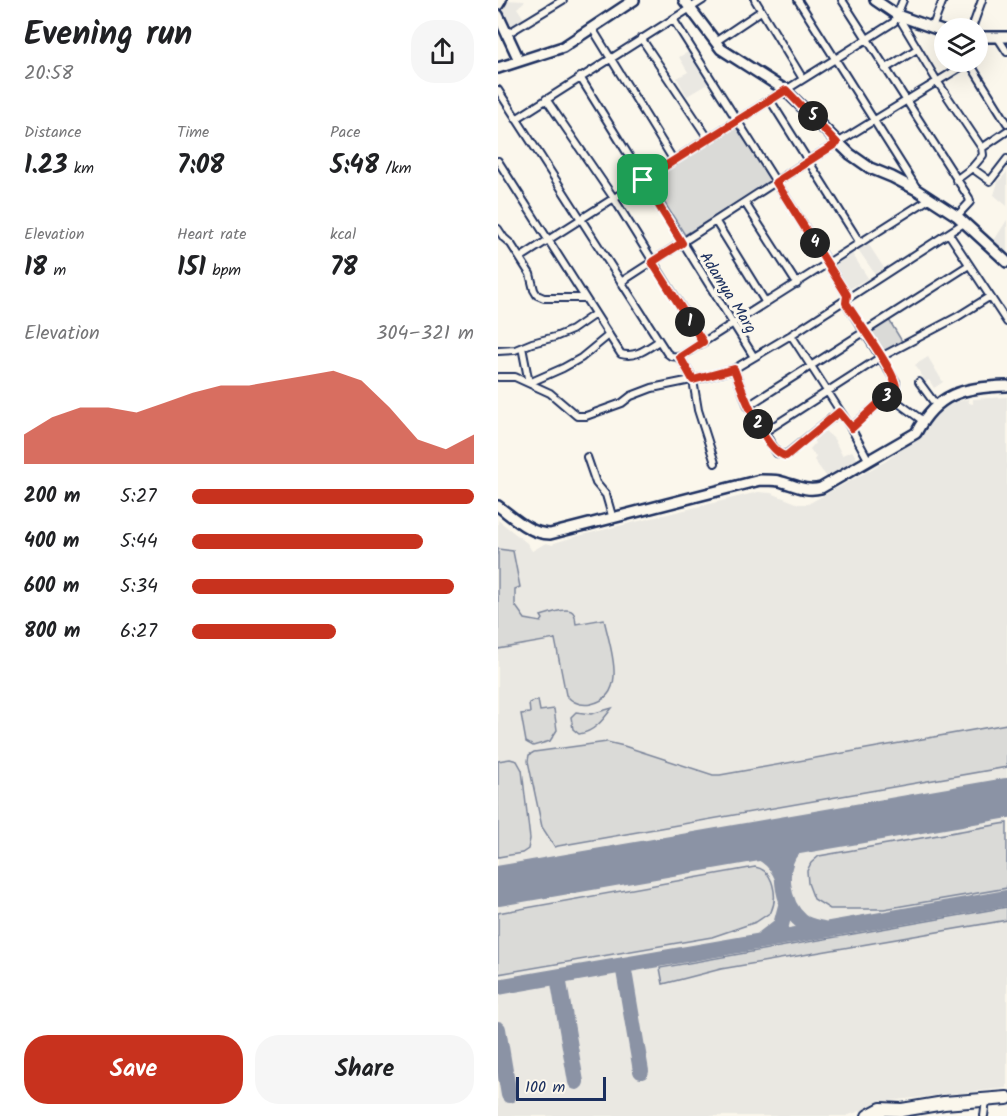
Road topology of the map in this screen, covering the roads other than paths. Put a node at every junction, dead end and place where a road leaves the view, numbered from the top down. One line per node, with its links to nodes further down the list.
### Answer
1 (501, 0): 13 (main road)
2 (563, 0): 21 (street)
3 (634, 0): 19 (main road)
4 (703, 0): 12 (street)
5 (755, 0): 14 (street)
6 (798, 0): 29 (street)
7 (842, 0): 24 (street)
8 (875, 0): 16 (main road)
9 (903, 0): 16 (street)
10 (943, 0): 20 (street)
11 (982, 0): 17 (street)
12 (687, 4): 18 (street); 25 (main road)
13 (498, 6)
14 (761, 11): 25 (street); 36 (street)
15 (498, 15): 21 (main road)
16 (897, 15): 20 (main road); 24 (street); 26 (street)
17 (976, 18)
18 (673, 19): 23 (street); 45 (street)
19 (592, 28): 28 (street); 30 (main road)
20 (932, 28)
21 (507, 34): 30 (main road)
22 (1002, 37): 27 (street)
23 (641, 38): 28 (street); 48 (street)
24 (867, 39): 29 (street); 32 (street)
25 (715, 42): 39 (main road)
26 (917, 49): 32 (street); 37 (street)
27 (1007, 52)
28 (610, 57): 35 (street); 53 (street)
29 (836, 59): 36 (street); 44 (street)
30 (519, 60): 31 (main road)
31 (498, 68)
32 (885, 69): 42 (street)
33 (952, 72): 37 (street)
34 (975, 72): 46 (street)
35 (580, 77): 40 (street); 56 (street, Adamya Marg)
36 (804, 79): 39 (street)
37 (937, 81): 42 (street); 50 (street)
38 (498, 90): 43 (street)
39 (786, 90): 41 (street); 49 (main road)
40 (546, 99): 43 (street); 60 (street)
41 (770, 100): 45 (street); 54 (street)
42 (905, 100): 44 (street); 57 (street)
43 (516, 119): 64 (street)
44 (874, 120): 49 (street); 59 (street)
45 (737, 121): 48 (street); 58 (street)
46 (1007, 123)
47 (1007, 131): 50 (street)
48 (708, 138): 53 (street)
49 (837, 143): 54 (street); 59 (main road)
50 (982, 148): 55 (street)
51 (1007, 159): 55 (street)
52 (498, 161): 70 (street)
53 (674, 161): 56 (street)
54 (808, 161): 58 (street); 72 (street)
55 (972, 168): 57 (street)
56 (643, 180): 60 (street); 71 (street, Adamya Marg)
57 (956, 180): 63 (street)
58 (776, 182): 62 (street); 76 (street)
59 (918, 190): 61 (main road)
60 (613, 197): 64 (street); 74 (street)
61 (929, 199): 63 (main road); 72 (street)
62 (745, 203): 65 (street); 79 (street)
63 (957, 216): 66 (main road)
64 (580, 219): 70 (street); 78 (street)
65 (716, 222): 71 (street); 83 (street)
66 (964, 223): 68 (street); 75 (main road)
67 (498, 229): 69 (street)
68 (949, 234): 77 (street); 82 (street)
69 (501, 240): 73 (street)
70 (548, 241): 73 (street); 81 (street)
71 (682, 243): 74 (street); 86 (street, Adamya Marg)
72 (860, 243): 76 (street)
73 (520, 258): 81 (street)
74 (652, 262): 78 (street); 91 (street)
75 (1007, 262)
76 (828, 264): 79 (street); 82 (street)
77 (969, 265): 80 (street); 87 (street)
78 (621, 282): 90 (street)
79 (797, 284): 83 (street)
80 (989, 297): 85 (street); 96 (street)
81 (585, 298): 84 (street)
82 (848, 299): 87 (street); 89 (street)
83 (766, 303): 86 (street)
84 (595, 314): 88 (street); 92 (street)
85 (1007, 322)
86 (733, 323): 91 (street); 95 (street, Adamya Marg)
87 (863, 331): 96 (street); 97 (street)
88 (609, 335): 90 (street); 102 (street)
89 (791, 335): 95 (street); 97 (street)
90 (658, 341): 94 (street)
91 (703, 342): 94 (street)
92 (522, 347): 93 (street); 102 (street)
93 (498, 351)
94 (680, 357): 100 (street)
95 (754, 357): 98 (street)
96 (882, 357): 104 (street); 110 (street)
97 (811, 365): 104 (street); 107 (street)
98 (734, 369): 100 (street); 107 (street)
99 (498, 377): 102 (street)
100 (693, 380): 102 (street); 114 (street)
101 (919, 382): 106 (street)
102 (529, 383)
103 (1007, 386): 106 (main road)
104 (828, 390): 108 (street); 111 (street)
105 (900, 404): 109 (street)
106 (936, 405): 109 (main road)
107 (748, 406): 111 (street)
108 (839, 412): 110 (street); 111 (street)
109 (922, 421): 113 (main road)
110 (852, 428): 113 (street)
111 (763, 433)
112 (586, 458): 116 (street)
113 (869, 461): 116 (main road)
114 (715, 463)
115 (498, 506): 116 (main road)
116 (613, 519)
117 (1007, 1098): 118 (highway)
118 (986, 1100): 119 (highway); 121 (street)
119 (898, 1113): 120 (highway)
120 (875, 1114)
121 (984, 1116)

